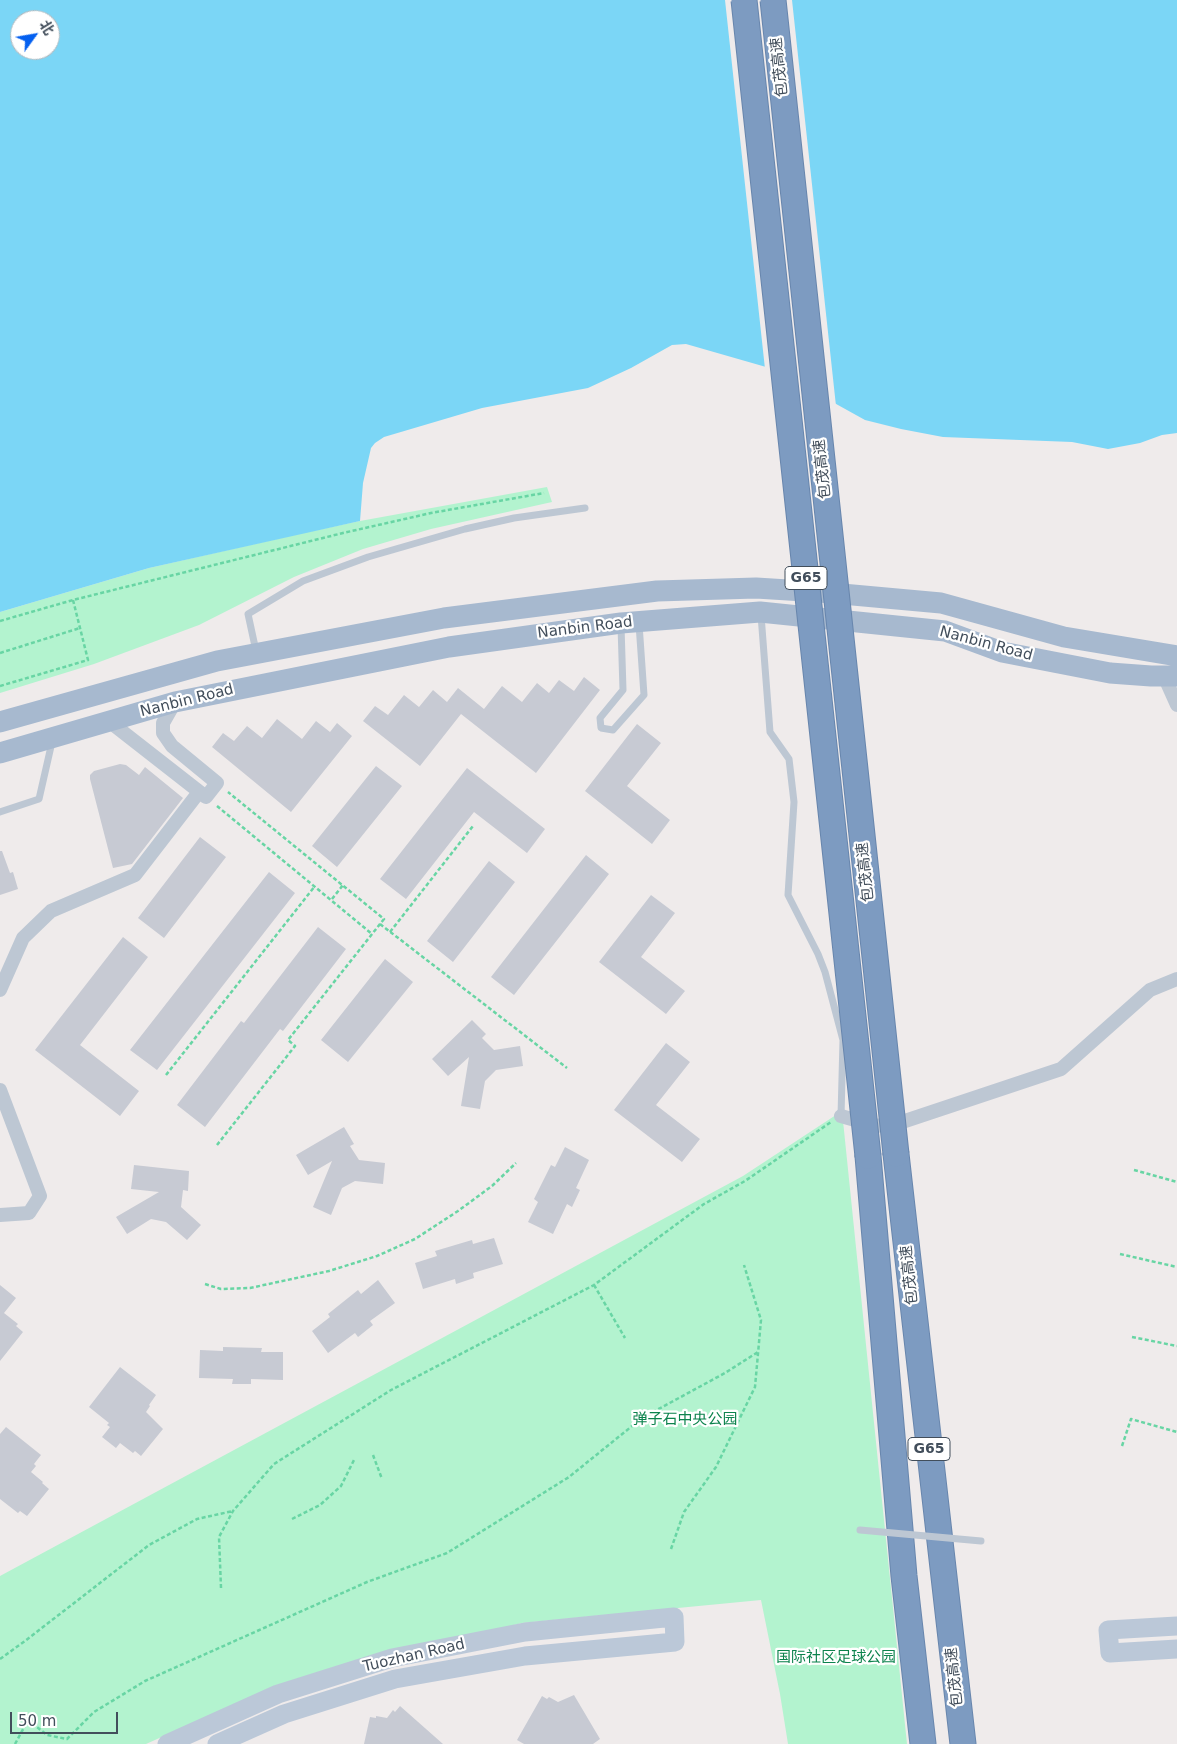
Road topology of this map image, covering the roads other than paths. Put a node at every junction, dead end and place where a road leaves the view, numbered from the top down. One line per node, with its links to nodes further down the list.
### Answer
1 (744, 0): 28 (highway, 包茂高速 / G65, bridge)
2 (773, 0): 29 (highway, 包茂高速 / G65, bridge)
3 (585, 508): 6 (lane)
4 (760, 612): 5 (main road, Nanbin Road); 8 (main road, Nanbin Road); 20 (lane)
5 (630, 622): 5 (lane); 9 (main road, Nanbin Road)
6 (257, 654): 7 (main road, Nanbin Road); 11 (main road, Nanbin Road)
7 (1177, 656)
8 (1171, 676): 10 (street)
9 (174, 702): 12 (main road, Nanbin Road); 15 (street)
10 (1177, 705)
11 (0, 722)
12 (110, 722): 13 (main road, Nanbin Road); 15 (street)
13 (53, 738): 14 (main road, Nanbin Road); 16 (lane)
14 (0, 753)
15 (203, 794): 18 (street)
16 (0, 812)
17 (1177, 979): 20 (street)
18 (0, 990)
19 (0, 1090): 21 (street)
20 (841, 1116)
21 (0, 1215)
22 (860, 1530): 23 (lane, bridge)
23 (981, 1540)
24 (1177, 1626): 25 (main road)
25 (1177, 1649)
26 (167, 1744): 27 (main road, Tuozhan Road)
27 (217, 1744)
28 (923, 1744)
29 (963, 1744)

